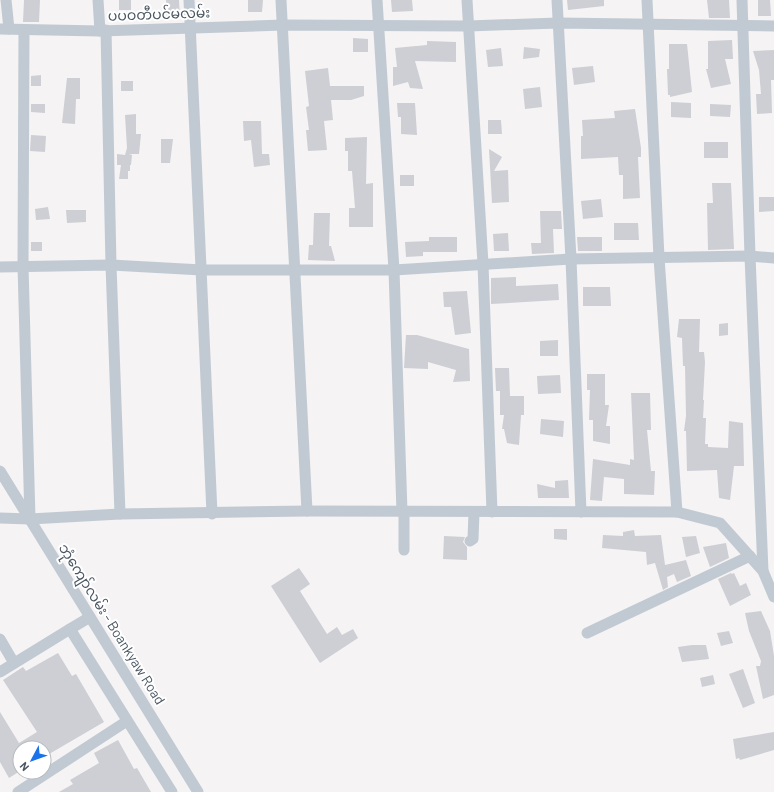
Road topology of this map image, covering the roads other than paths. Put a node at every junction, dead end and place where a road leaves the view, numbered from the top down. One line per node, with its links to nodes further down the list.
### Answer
1 (6, 0): 18 (street)
2 (98, 0): 20 (street)
3 (189, 0): 17 (street)
4 (281, 0): 13 (street)
5 (377, 0): 12 (street)
6 (467, 0): 14 (street)
7 (557, 0): 10 (street)
8 (647, 0): 11 (street)
9 (742, 0): 15 (street)
10 (558, 23): 11 (street, ပပဝတီပင်မလမ်း); 14 (street, ပပဝတီပင်မလမ်း); 24 (street)
11 (648, 23): 15 (street, ပပဝတီပင်မလမ်း); 22 (street)
12 (378, 24): 13 (street, ပပဝတီပင်မလမ်း); 14 (street, ပပဝတီပင်မလမ်း); 31 (street)
13 (283, 25): 17 (street, ပပဝတီပင်မလမ်း); 30 (street)
14 (468, 26): 25 (street)
15 (743, 26): 16 (street, ပပဝတီပင်မလမ်း); 21 (street)
16 (774, 26)
17 (190, 28): 20 (street, ပပဝတီပင်မလမ်း); 29 (street)
18 (4, 29): 19 (street, ပပဝတီပင်မလမ်း)
19 (24, 30): 20 (street, ပပဝတီပင်မလမ်း); 27 (street)
20 (103, 31): 26 (street)
21 (750, 256): 22 (street); 23 (street); 46 (street)
22 (659, 258): 24 (street); 38 (street)
23 (774, 258)
24 (571, 259): 25 (street); 37 (street)
25 (483, 264): 31 (street); 36 (street)
26 (111, 265): 27 (street); 29 (street); 39 (street)
27 (22, 266): 28 (street); 42 (street)
28 (0, 267)
29 (202, 270): 30 (street); 40 (street)
30 (294, 270): 31 (street); 33 (street)
31 (394, 270): 34 (street)
32 (0, 471): 42 (street, ဘုံကျော်လမ်း - Boankyaw Road)
33 (307, 511): 34 (street); 40 (street)
34 (403, 512): 35 (street); 44 (street)
35 (474, 512): 36 (street); 43 (street)
36 (492, 512): 37 (street)
37 (581, 512): 38 (street)
38 (677, 512): 45 (street)
39 (120, 514): 40 (street); 42 (street)
40 (212, 514)
41 (0, 518): 42 (street)
42 (30, 519): 48 (street, ဘုံကျော်လမ်း - Boankyaw Road)
43 (470, 541)
44 (404, 550)
45 (750, 556): 46 (street); 50 (street)
46 (763, 571): 47 (street)
47 (774, 598)
48 (90, 617): 49 (street); 57 (street, ဘုံကျော်လမ်း - Boankyaw Road)
49 (70, 629): 52 (street); 54 (street)
50 (586, 633)
51 (0, 639): 52 (street)
52 (14, 663): 53 (street)
53 (0, 672)
54 (127, 721): 55 (street); 56 (street)
55 (18, 792)
56 (172, 792)
57 (198, 792)

